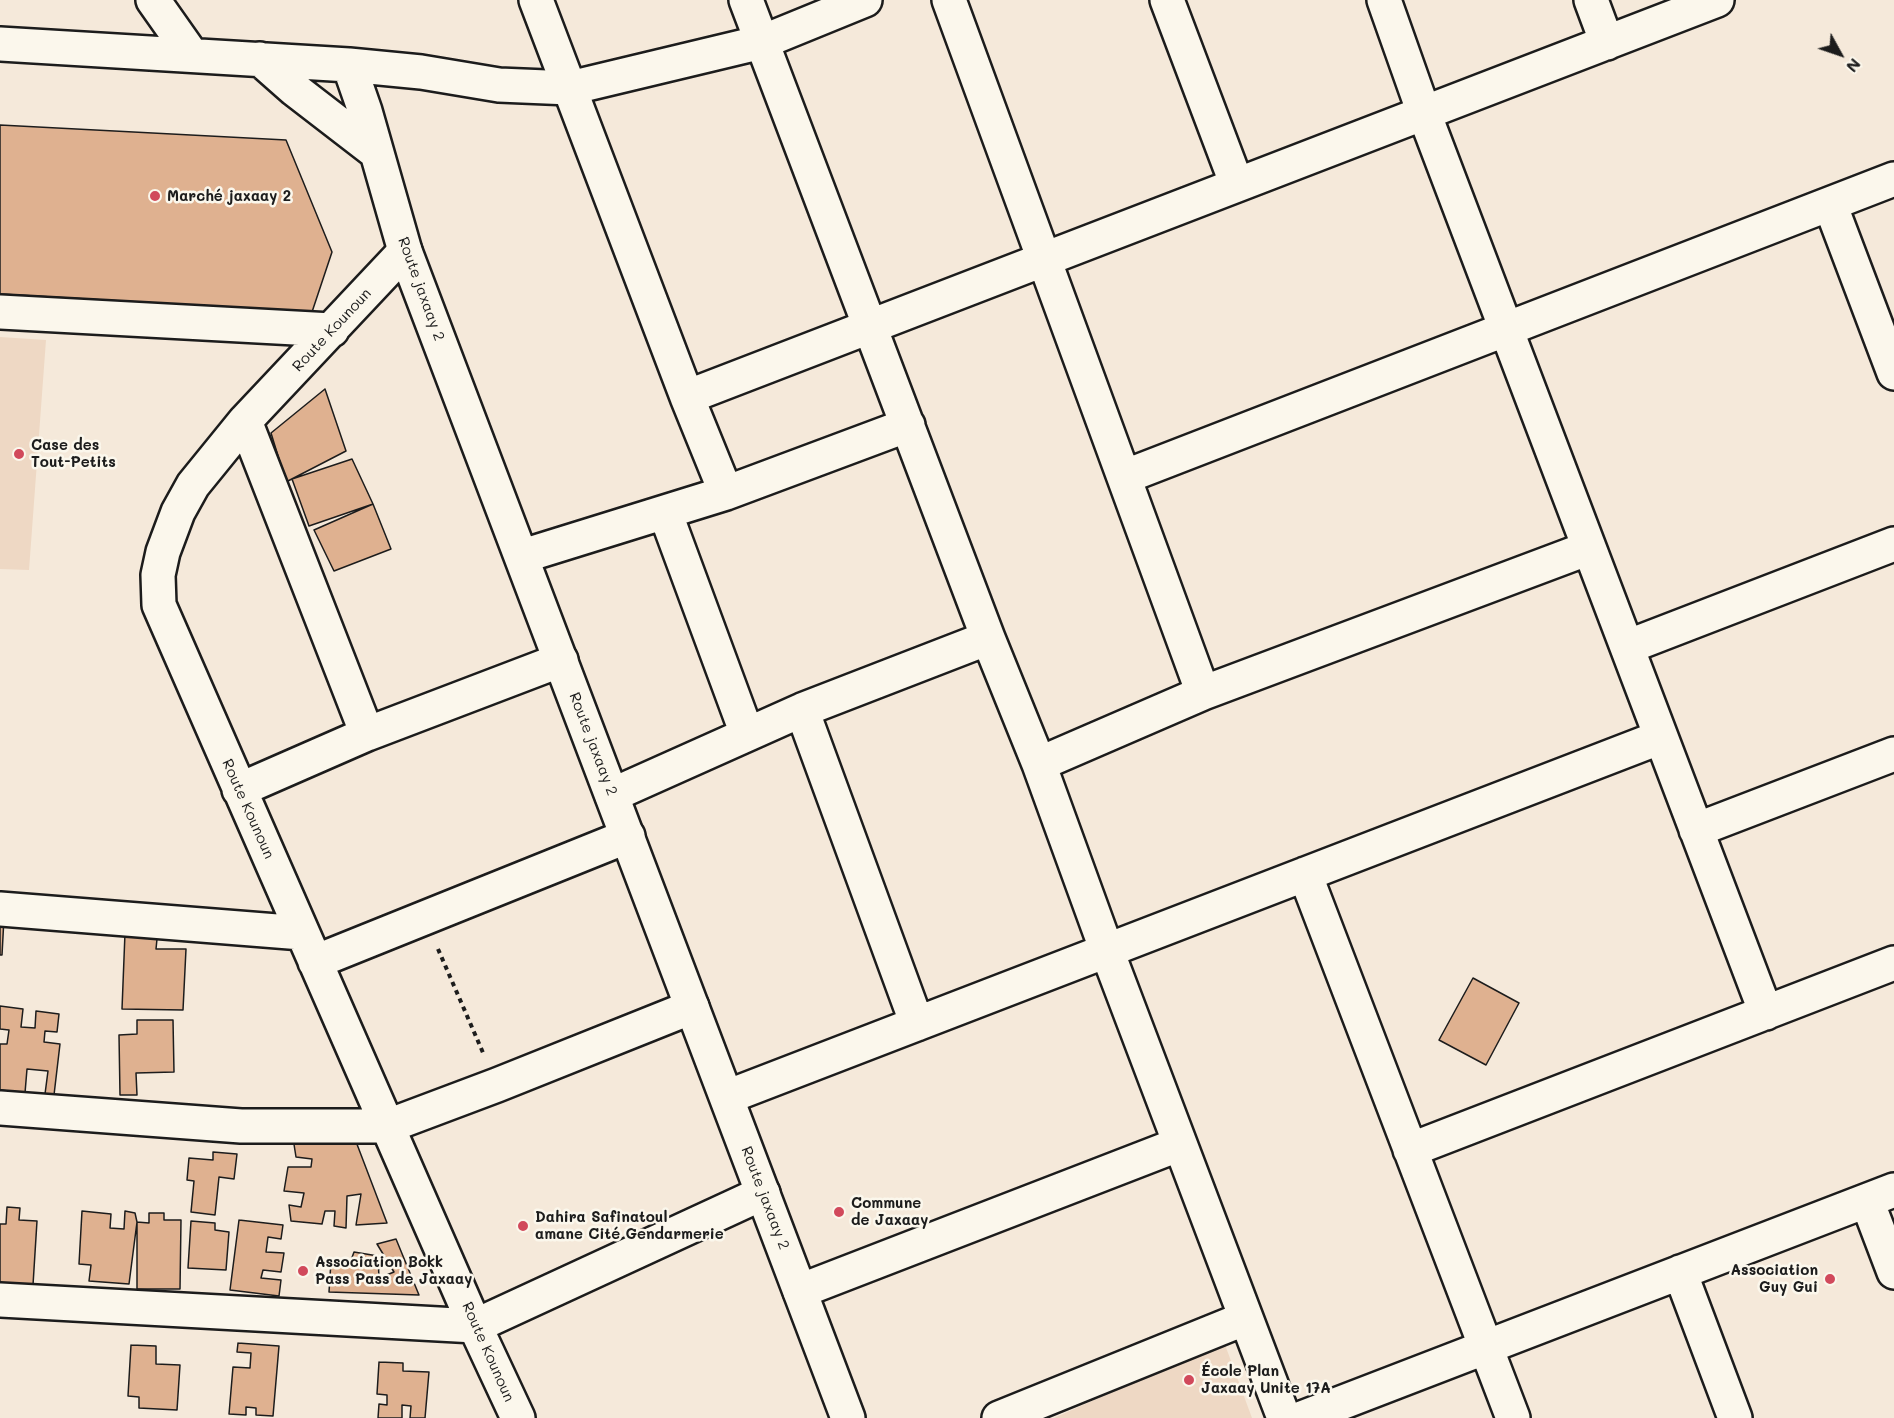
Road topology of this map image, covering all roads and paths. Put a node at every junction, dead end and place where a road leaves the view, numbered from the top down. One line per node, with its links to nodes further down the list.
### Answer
1 (153, 0): 13 (street)
2 (536, 0): 16 (street)
3 (746, 0): 10 (street)
4 (865, 0): 10 (street)
5 (949, 0): 23 (street)
6 (1167, 0): 20 (street)
7 (1384, 0): 17 (street)
8 (1590, 0): 11 (street)
9 (1717, 0): 11 (street)
10 (762, 42): 16 (street); 25 (street)
11 (1607, 42): 17 (street)
12 (0, 44): 13 (street)
13 (191, 54): 14 (street)
14 (260, 59): 15 (street); 18 (street)
15 (349, 66): 16 (street); 18 (street, Route jaxaay 2)
16 (570, 88): 29 (street)
17 (1424, 113): 20 (street); 26 (street)
18 (377, 153): 22 (street, Route jaxaay 2)
19 (1894, 179): 21 (street)
20 (1237, 185): 23 (street)
21 (1830, 204): 26 (street); 28 (street)
22 (405, 251): 27 (street, Route Kounoun); 37 (street, Route jaxaay 2)
23 (1044, 259): 25 (street); 32 (street)
24 (0, 312): 27 (street)
25 (870, 327): 29 (street); 31 (street)
26 (1506, 329): 32 (street); 36 (street)
27 (332, 330): 30 (street, Route Kounoun)
28 (1894, 373)
29 (687, 397): 33 (street)
30 (245, 421): 43 (street); 48 (street, Route Kounoun)
31 (908, 425): 33 (street); 38 (street)
32 (1124, 477): 41 (street)
33 (726, 493): 34 (street)
34 (665, 512): 37 (street); 44 (street)
35 (1894, 544): 39 (street)
36 (1589, 548): 39 (street); 41 (street)
37 (523, 556): 40 (street, Route jaxaay 2)
38 (988, 638): 42 (street); 47 (street)
39 (1627, 647): 45 (street)
40 (561, 660): 43 (street); 49 (street, Route jaxaay 2)
41 (1203, 693): 47 (street)
42 (802, 710): 44 (street); 60 (street)
43 (367, 734): 48 (street)
44 (747, 735): 49 (street)
45 (1661, 737): 50 (street); 52 (street)
46 (1894, 754): 50 (street)
47 (1039, 764): 56 (street)
48 (239, 790): 55 (street, Route Kounoun)
49 (612, 795): 51 (street, Route jaxaay 2)
50 (1696, 830): 59 (street)
51 (628, 836): 54 (street); 58 (street, Route jaxaay 2)
52 (1305, 874): 56 (street); 66 (street)
53 (0, 909): 55 (street)
54 (425, 918): 55 (street); 61 (path)
55 (309, 947): 64 (street, Route Kounoun)
56 (1107, 951): 60 (street); 65 (street)
57 (1894, 963): 59 (street)
58 (692, 1007): 61 (street); 62 (street, Route jaxaay 2)
59 (1766, 1012): 66 (street)
60 (917, 1024): 62 (street)
61 (497, 1085): 64 (street)
62 (727, 1097): 67 (street, Route jaxaay 2)
63 (0, 1108): 64 (street)
64 (388, 1126): 74 (street, Route Kounoun)
65 (1180, 1144): 71 (street); 73 (street)
66 (1410, 1150): 75 (street)
67 (763, 1193): 71 (street, Route jaxaay 2); 74 (street)
68 (1880, 1195): 69 (street); 70 (street)
69 (1680, 1272): 75 (street); 82 (street)
70 (1894, 1272)
71 (800, 1291): 77 (street, Route jaxaay 2)
72 (0, 1300): 74 (street)
73 (1246, 1318): 78 (street); 79 (street)
74 (475, 1326): 76 (street, Route Kounoun)
75 (1486, 1348): 80 (street); 81 (street)
76 (518, 1418)
77 (848, 1418)
78 (999, 1418)
79 (1284, 1418)
80 (1302, 1418)
81 (1513, 1418)
82 (1735, 1418)

